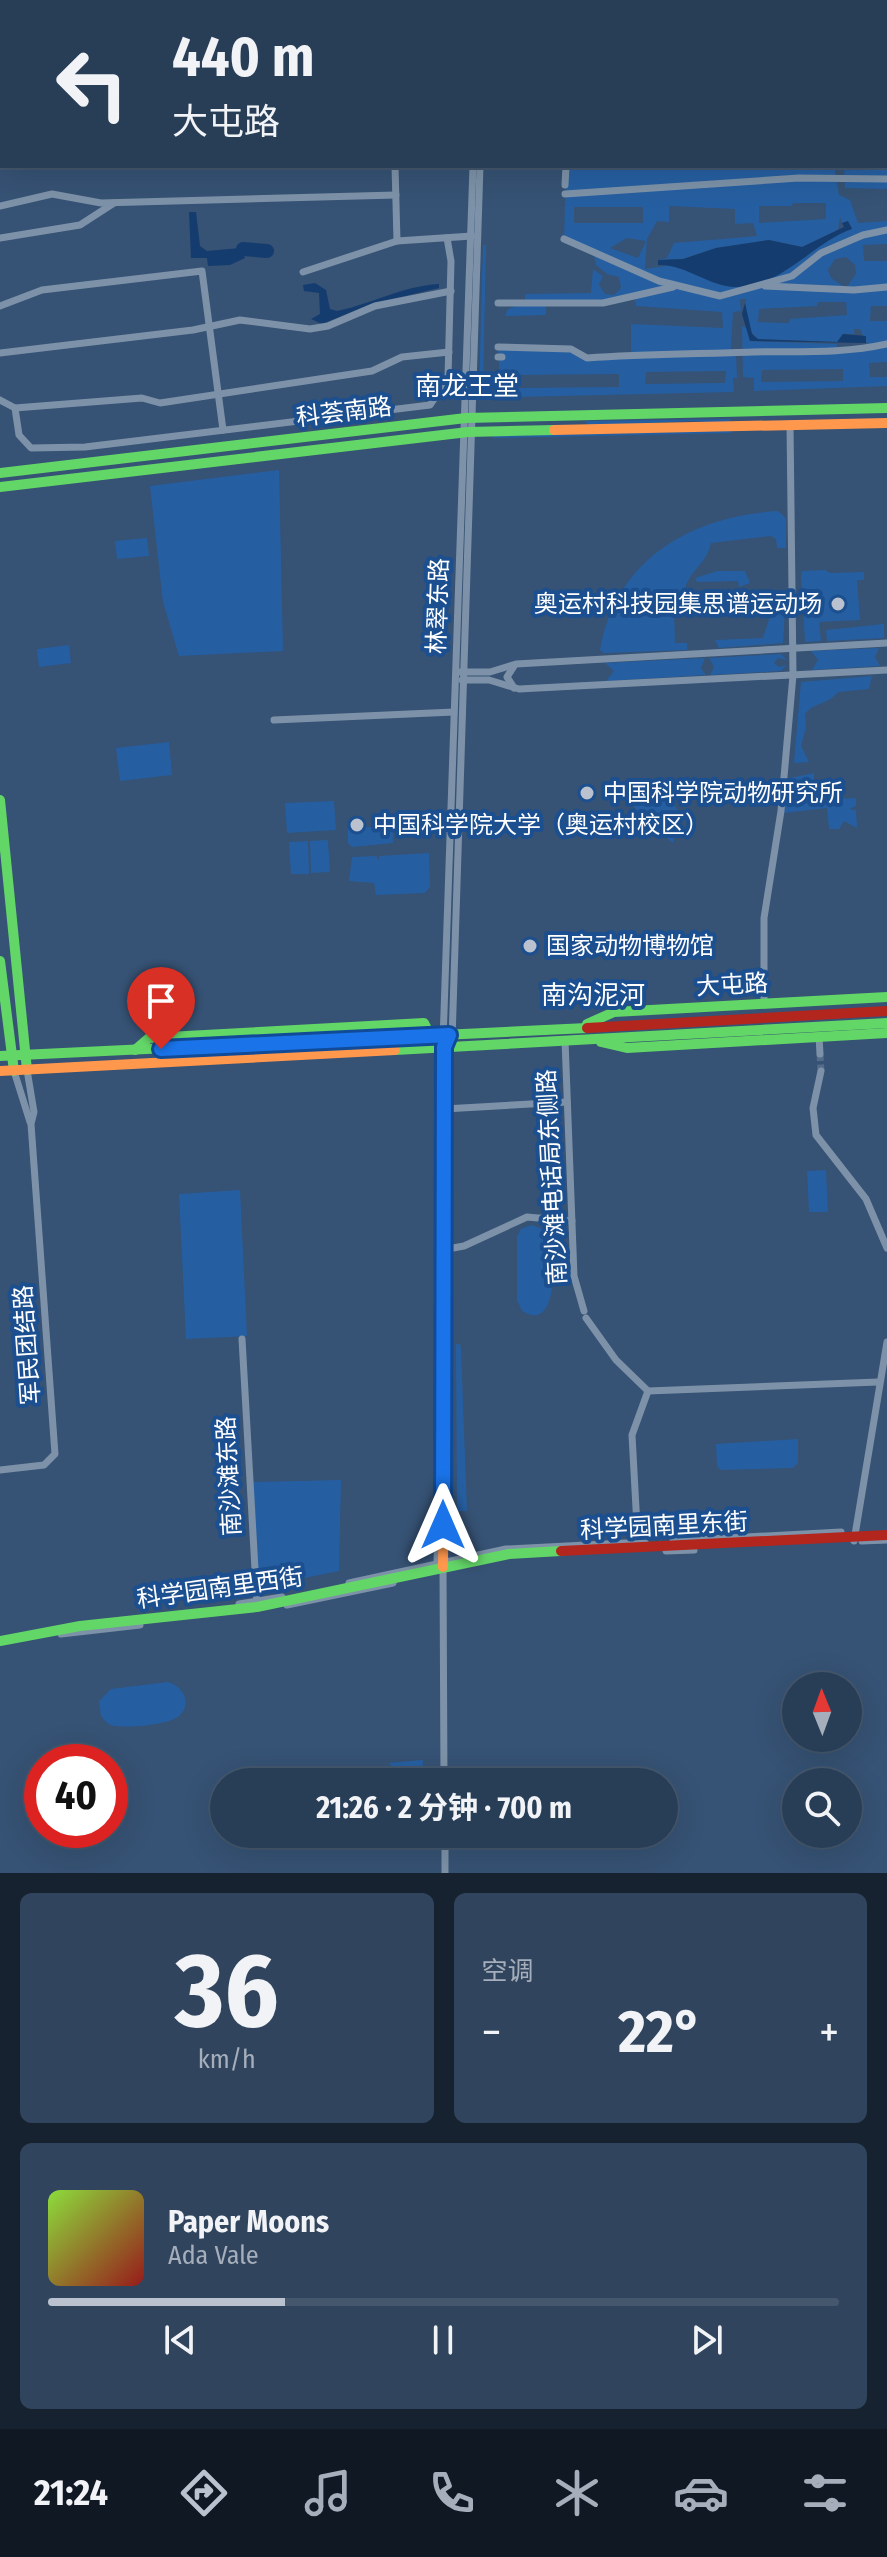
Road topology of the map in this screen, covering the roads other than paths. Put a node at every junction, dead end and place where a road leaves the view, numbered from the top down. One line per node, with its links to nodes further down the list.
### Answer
1 (395, 168): 6 (street)
2 (473, 168): 10 (street, 林翠东路)
3 (480, 168): 32 (street, 林翠东路)
4 (566, 168): 5 (street)
5 (887, 179)
6 (396, 195): 7 (street); 14 (street)
7 (116, 202): 8 (street); 11 (street)
8 (0, 206)
9 (887, 230): 16 (street)
10 (472, 236): 12 (street); 32 (street, 林翠东路)
11 (0, 238)
12 (447, 238): 14 (street); 19 (street)
13 (564, 239): 17 (street)
14 (397, 241): 15 (street)
15 (303, 272)
16 (763, 286): 17 (street); 18 (street)
17 (677, 287): 20 (street)
18 (887, 287)
19 (451, 291): 22 (street); 25 (street)
20 (498, 303)
21 (0, 306): 22 (street)
22 (208, 325): 26 (street); 33 (street)
23 (887, 344): 24 (street)
24 (498, 347)
25 (449, 352): 28 (street); 33 (street)
26 (0, 353)
27 (0, 400): 28 (street)
28 (15, 408): 33 (street)
29 (887, 408): 32 (street, 科荟南路)
30 (887, 423): 31 (street, 科荟南路)
31 (790, 424): 32 (street, 科荟南路); 37 (street)
32 (467, 425): 34 (street, 科荟南路); 35 (street, 科荟南路); 41 (street, 林翠东路)
33 (223, 430)
34 (0, 473)
35 (0, 487)
36 (887, 643): 37 (street)
37 (794, 649): 38 (street); 40 (street)
38 (516, 664): 41 (street); 42 (street)
39 (887, 670): 40 (street)
40 (793, 675): 42 (street); 48 (street)
41 (460, 676): 42 (street); 43 (street, 林翠东路); 58 (street, 林翠东路)
42 (515, 689)
43 (454, 712): 44 (street); 58 (street, 林翠东路)
44 (274, 720)
45 (0, 800): 52 (street)
46 (0, 961): 53 (street)
47 (887, 997): 48 (street, 大屯路)
48 (764, 1004): 51 (street, 大屯路)
49 (887, 1011): 51 (street, 大屯路)
50 (887, 1023): 56 (street, 大屯路)
51 (582, 1026): 58 (street, 大屯路)
52 (23, 1029): 53 (street); 59 (street)
53 (8, 1030): 61 (street)
54 (887, 1033): 55 (street, 大屯路)
55 (819, 1036): 56 (street, 大屯路); 60 (street)
56 (588, 1039): 57 (street, 大屯路)
57 (565, 1040): 58 (street, 大屯路); 66 (street, 南沙滩电话局东侧路)
58 (444, 1041): 59 (street, 大屯路); 62 (street, 大屯路); 67 (street); 71 (street)
59 (25, 1054): 61 (street, 大屯路); 62 (street)
60 (820, 1054)
61 (6, 1056): 64 (street)
62 (27, 1070): 64 (street, 大屯路); 68 (street, 军民团结路)
63 (0, 1071): 64 (street, 大屯路)
64 (14, 1071): 68 (street, 军民团结路)
65 (821, 1071): 70 (street)
66 (567, 1102): 67 (street); 69 (street, 南沙滩电话局东侧路)
67 (446, 1108): 71 (street)
68 (31, 1124): 76 (street, 军民团结路)
69 (572, 1221): 71 (street); 75 (street, 南沙滩电话局东侧路)
70 (887, 1248)
71 (443, 1250): 80 (street)
72 (242, 1339): 81 (street, 南沙滩东路)
73 (887, 1342): 74 (street)
74 (878, 1382): 75 (street); 78 (street)
75 (648, 1391): 79 (street)
76 (0, 1470)
77 (887, 1535): 78 (street, 科学园南里东街)
78 (854, 1537): 79 (street, 科学园南里东街)
79 (638, 1548): 80 (street, 科学园南里东街)
80 (442, 1567): 81 (street, 科学园南里西街); 83 (street)
81 (257, 1606): 82 (street, 科学园南里西街)
82 (0, 1641)
83 (444, 1768)
84 (445, 1848): 85 (street)
85 (445, 1873)

